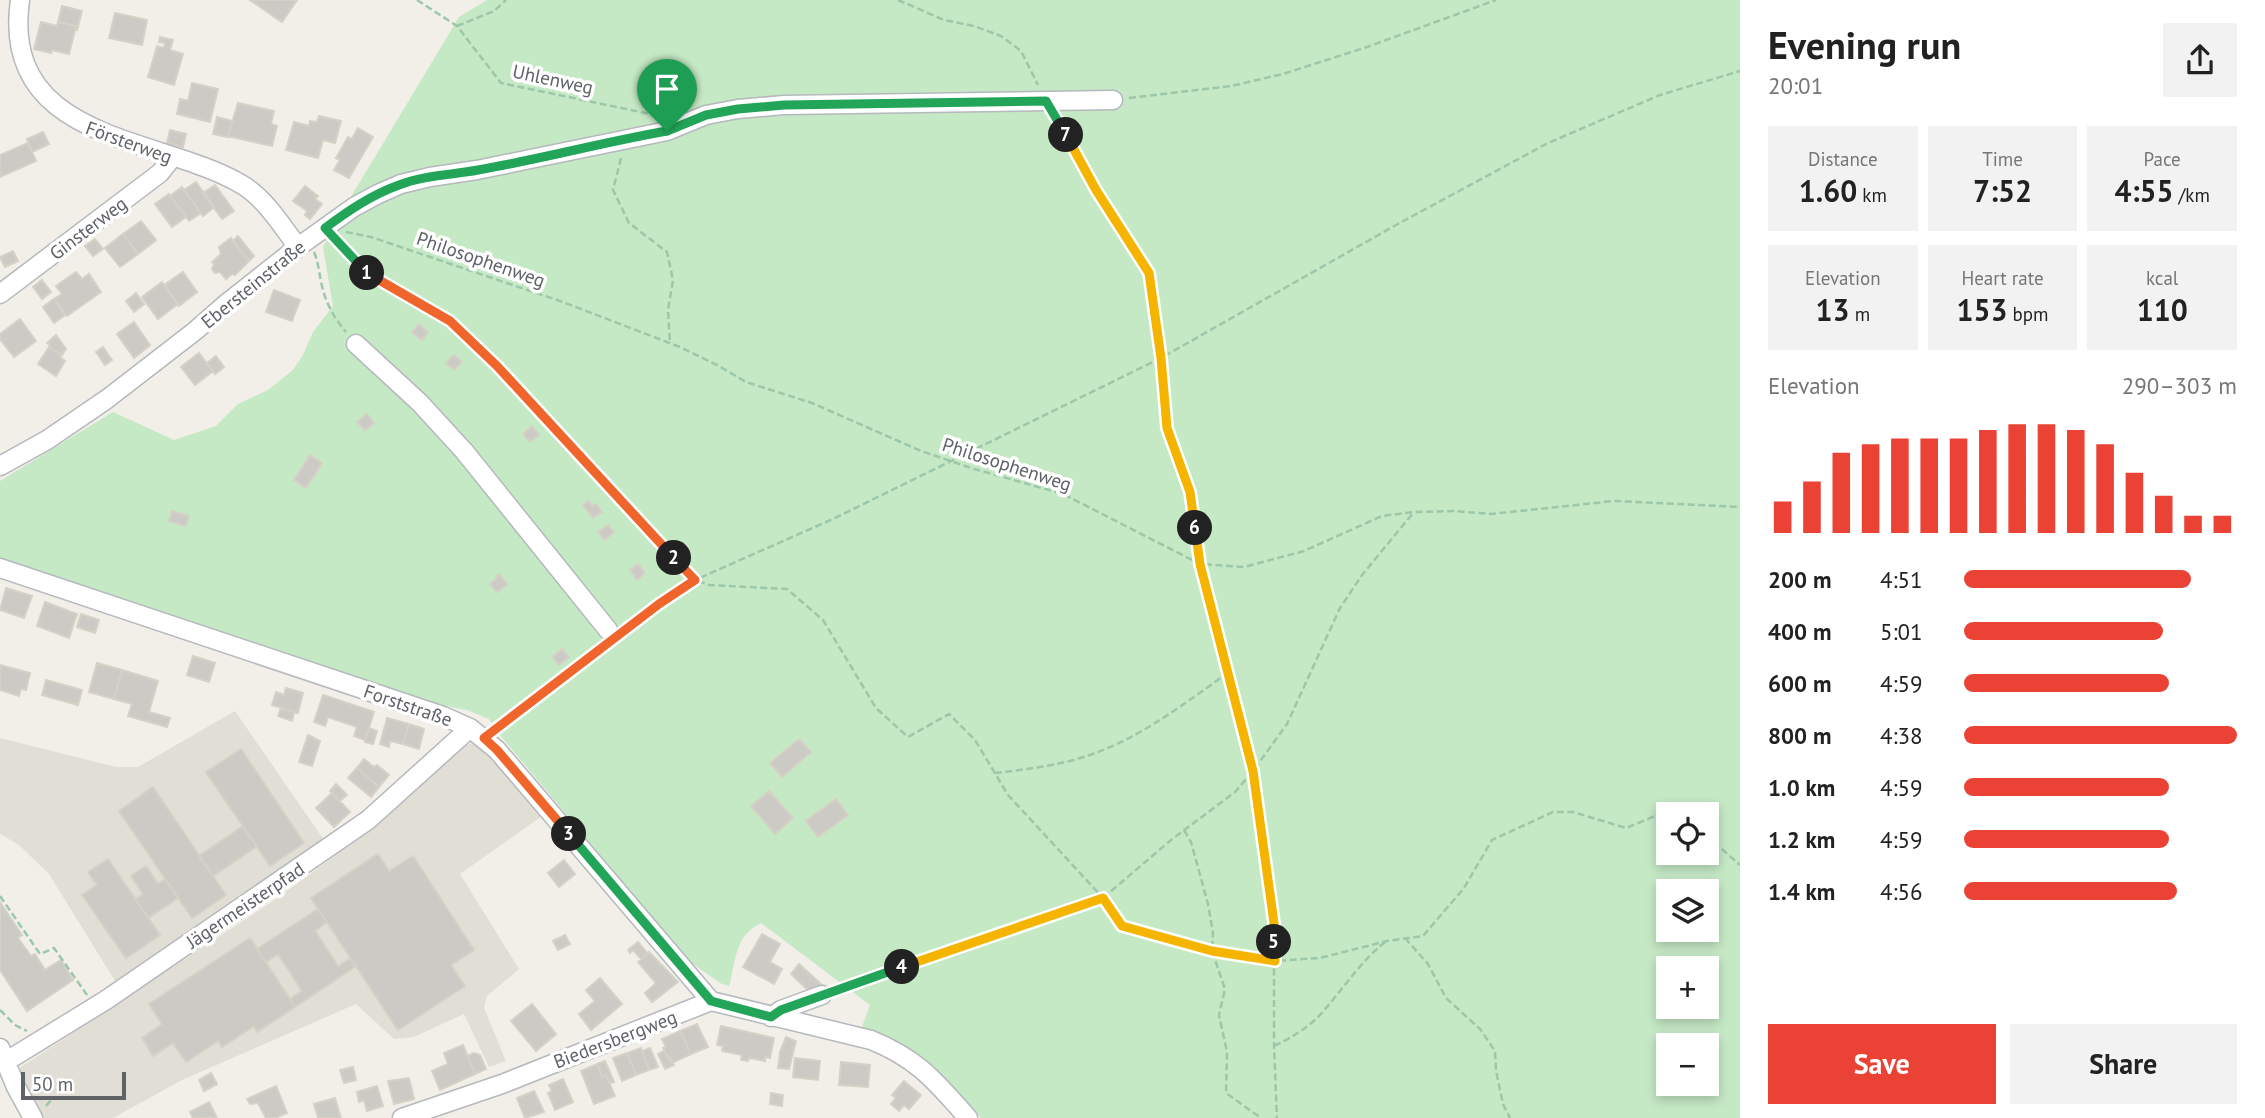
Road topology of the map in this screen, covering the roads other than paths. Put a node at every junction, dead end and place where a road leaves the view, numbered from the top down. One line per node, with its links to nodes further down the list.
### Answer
1 (20, 0): 3 (street, Försterweg)
2 (1113, 100): 4 (street, Ebersteinstraße)
3 (172, 158): 4 (street, Försterweg); 5 (street, Ginsterweg)
4 (303, 244): 7 (street, Ebersteinstraße)
5 (0, 295)
6 (356, 344): 9 (street)
7 (0, 466)
8 (0, 569): 10 (street, Forststraße)
9 (610, 637)
10 (477, 733): 12 (street, Forststraße); 14 (street, Jägermeisterpfad)
11 (822, 995): 13 (street)
12 (711, 1001): 13 (street); 16 (street, Biedersbergweg)
13 (771, 1017): 17 (street)
14 (3, 1055): 15 (street)
15 (33, 1118)
16 (402, 1118)
17 (968, 1118)

